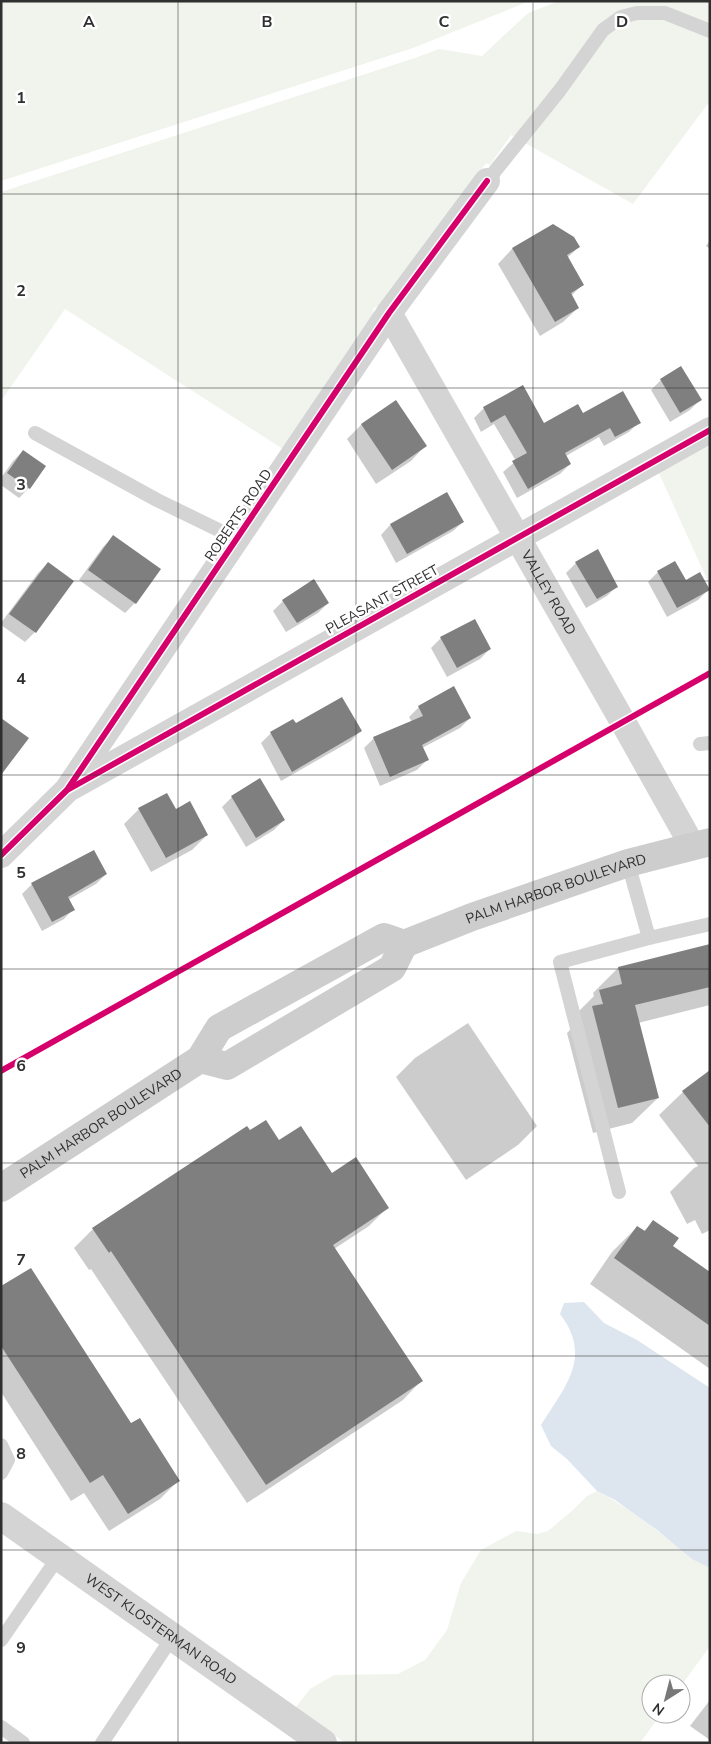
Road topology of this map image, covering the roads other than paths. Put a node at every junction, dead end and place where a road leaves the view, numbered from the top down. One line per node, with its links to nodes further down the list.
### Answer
1 (710, 31): 2 (lane)
2 (488, 181): 3 (street, ROBERTS ROAD)
3 (389, 313): 6 (street, VALLEY ROAD); 7 (street, ROBERTS ROAD)
4 (710, 430): 6 (street, PLEASANT STREET)
5 (35, 433): 7 (lane)
6 (516, 537): 8 (street, PLEASANT STREET); 9 (street, VALLEY ROAD)
7 (237, 539): 8 (street, ROBERTS ROAD)
8 (67, 790): 10 (street, ROBERTS ROAD)
9 (701, 844): 11 (main road, PALM HARBOR BOULEVARD)
10 (1, 855)
11 (628, 863): 13 (lane); 14 (main road, PALM HARBOR BOULEVARD)
12 (710, 924): 13 (lane)
13 (649, 938): 17 (lane)
14 (404, 944): 15 (main road, PALM HARBOR BOULEVARD); 15 (main road)
15 (200, 1059): 16 (main road, PALM HARBOR BOULEVARD)
16 (1, 1188)
17 (619, 1192)
18 (1, 1445): 19 (lane)
19 (1, 1473)
20 (2, 1517): 21 (street, WEST KLOSTERMAN ROAD)
21 (59, 1556): 22 (street, WEST KLOSTERMAN ROAD); 23 (lane)
22 (173, 1636): 26 (lane); 27 (street, WEST KLOSTERMAN ROAD)
23 (1, 1640)
24 (1, 1727): 25 (lane)
25 (22, 1743)
26 (102, 1743)
27 (323, 1743)

